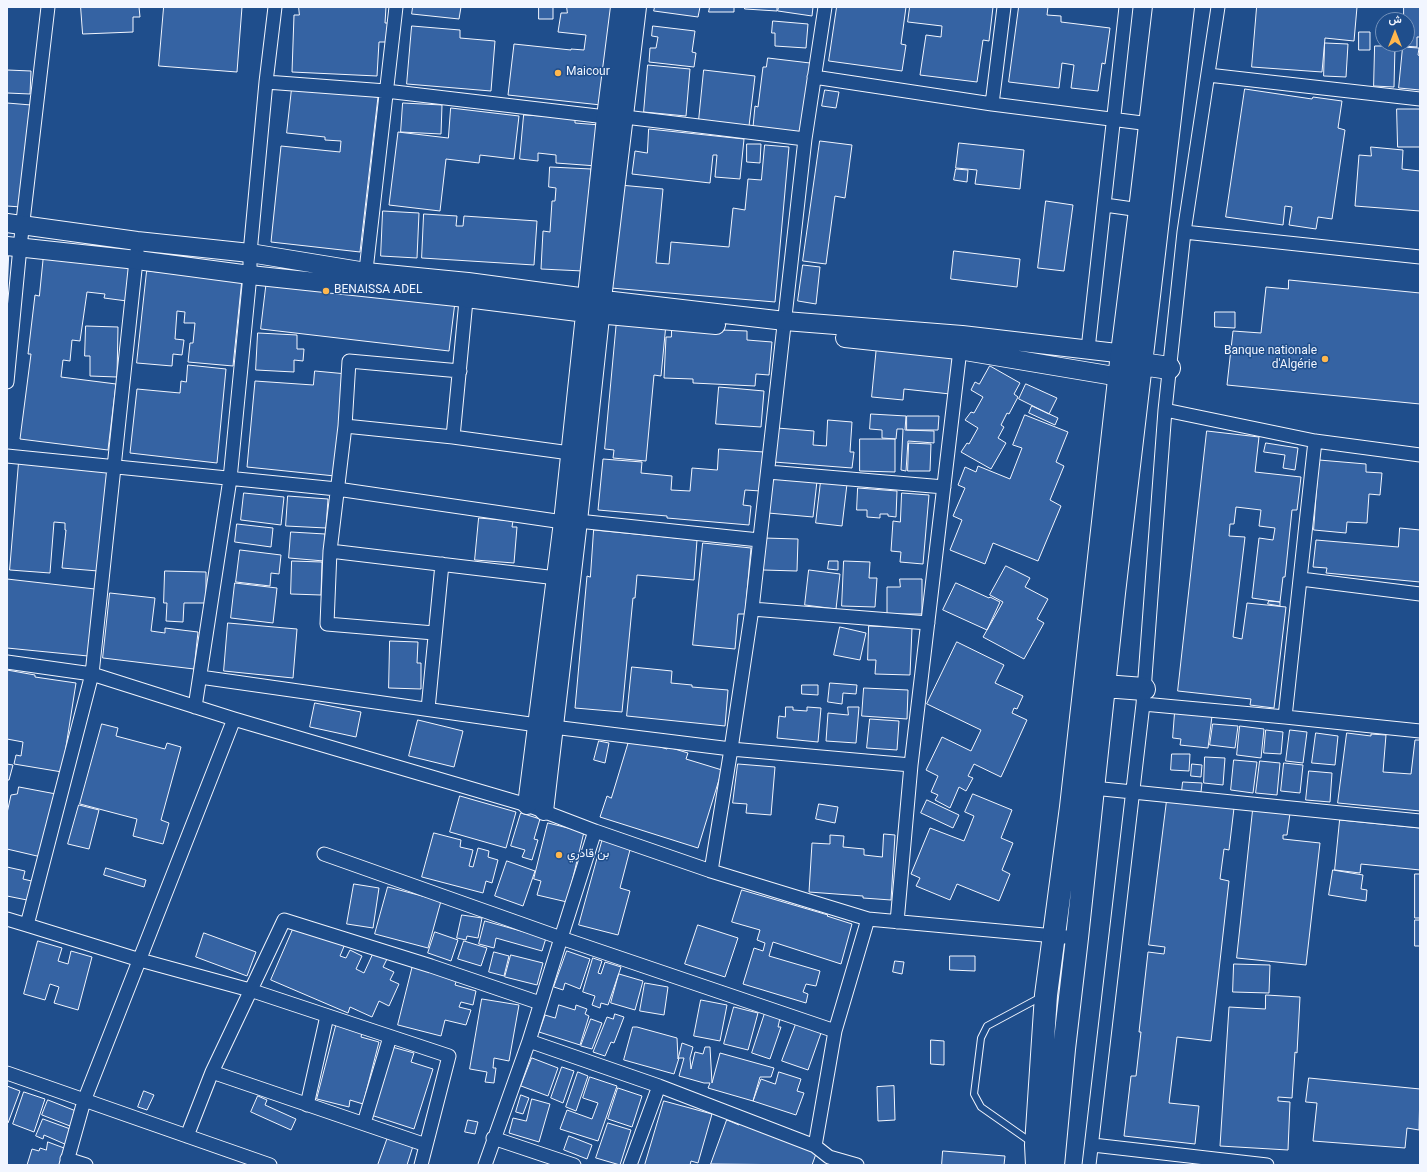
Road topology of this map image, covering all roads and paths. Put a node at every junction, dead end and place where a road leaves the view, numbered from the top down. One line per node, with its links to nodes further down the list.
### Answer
1 (48, 7): 25 (street)
2 (275, 7): 14 (street)
3 (396, 7): 15 (street)
4 (620, 7): 18 (street)
5 (637, 7): 19 (street)
6 (825, 7): 13 (street)
7 (1004, 7): 17 (street)
8 (1126, 7): 20 (street)
9 (1164, 7): 21 (highway)
10 (1184, 7): 39 (highway)
11 (1218, 7): 12 (street)
12 (1208, 75): 16 (street); 26 (street)
13 (814, 77): 17 (street); 22 (street)
14 (266, 82): 15 (street); 29 (street)
15 (386, 91): 18 (street); 33 (street)
16 (1420, 99)
17 (992, 104): 20 (street)
18 (606, 117): 19 (street); 35 (street)
19 (625, 117): 22 (street); 35 (street)
20 (1114, 120): 21 (street); 23 (street)
21 (1150, 124): 24 (highway)
22 (804, 138): 36 (street)
23 (1105, 206): 24 (street); 38 (street)
24 (1140, 210): 39 (highway)
25 (15, 224): 27 (street); 28 (street)
26 (1184, 232): 30 (street); 40 (street)
27 (137, 241): 29 (street); 31 (street)
28 (13, 247): 31 (street); 42 (street)
29 (250, 253): 32 (street); 33 (street)
30 (1420, 257)
31 (137, 260): 32 (street); 50 (street)
32 (250, 275): 33 (street); 52 (street)
33 (365, 280): 34 (street)
34 (467, 290): 35 (street); 41 (street)
35 (594, 306): 36 (street); 47 (street); 55 (street)
36 (784, 326): 37 (street); 51 (street)
37 (961, 343): 38 (street); 39 (street); 53 (street)
38 (1088, 349): 39 (street)
39 (1133, 366): 40 (highway); 68 (highway); 90 (highway)
40 (1169, 368): 43 (street)
41 (460, 371): 44 (street); 45 (street)
42 (7, 382)
43 (1165, 410): 46 (street); 69 (street)
44 (345, 426): 45 (street); 54 (street)
45 (453, 437): 47 (street)
46 (1315, 441): 48 (street); 60 (street)
47 (570, 453): 55 (street)
48 (1420, 455)
49 (7, 456): 50 (street)
50 (113, 467): 52 (street); 66 (street)
51 (768, 472): 53 (street); 56 (street)
52 (230, 479): 54 (street); 67 (street)
53 (944, 487): 63 (street)
54 (337, 489): 55 (street); 57 (street)
55 (570, 522): 56 (street); 59 (street)
56 (759, 540): 62 (street)
57 (330, 551): 58 (street); 64 (street)
58 (442, 564): 59 (street); 64 (street)
59 (563, 579): 74 (street)
60 (1301, 579): 61 (street); 72 (street)
61 (1420, 594)
62 (752, 610): 63 (street); 76 (street)
63 (928, 623): 77 (street)
64 (434, 633): 71 (street)
65 (7, 662): 66 (street)
66 (92, 674): 70 (street); 89 (street)
67 (200, 677): 70 (street); 71 (street)
68 (1104, 686): 69 (highway); 78 (highway)
69 (1143, 697): 72 (street); 79 (street)
70 (195, 707): 73 (street)
71 (428, 709): 74 (street)
72 (1285, 717): 75 (street)
73 (234, 719): 80 (street); 93 (street)
74 (545, 726): 76 (street); 80 (street); 81 (street)
75 (1420, 731)
76 (731, 749): 77 (street); 85 (street)
77 (911, 765): 88 (street)
78 (1093, 788): 79 (street); 92 (highway)
79 (1132, 793): 82 (street); 109 (street)
80 (527, 805): 81 (street)
81 (544, 811): 83 (street)
82 (1420, 821)
83 (595, 831): 85 (street); 91 (street)
84 (324, 854): 91 (street)
85 (711, 871): 87 (street)
86 (7, 919): 89 (street)
87 (868, 919): 88 (street); 98 (street)
88 (897, 922): 90 (street)
89 (27, 926): 93 (street)
90 (1054, 937): 92 (street); 95 (highway)
91 (561, 938): 96 (street); 98 (street)
92 (1078, 938): 122 (highway)
93 (140, 960): 94 (street); 104 (street)
94 (250, 990): 96 (street); 97 (street); 101 (street)
95 (1046, 995): 112 (highway); 112 (lane)
96 (540, 1003): 100 (street)
97 (328, 1016): 99 (street); 105 (street)
98 (835, 1031): 111 (street)
99 (390, 1037): 106 (street); 110 (street)
100 (529, 1041): 103 (street); 108 (street)
101 (212, 1072): 105 (street); 107 (street)
102 (7, 1073): 104 (street)
103 (659, 1086): 111 (street); 120 (street)
104 (84, 1101): 107 (street); 114 (street)
105 (307, 1105): 106 (street)
106 (364, 1123): 110 (street)
107 (187, 1136): 116 (street)
108 (493, 1138): 118 (street); 119 (street)
109 (1093, 1145): 123 (street); 124 (street)
110 (426, 1146): 117 (street)
111 (815, 1146): 113 (street)
112 (1036, 1155)
113 (827, 1161): 121 (street)
114 (66, 1162): 115 (street)
115 (86, 1165)
116 (270, 1165)
117 (421, 1165)
118 (484, 1165)
119 (574, 1165)
120 (630, 1165)
121 (857, 1165)
122 (1053, 1165)
123 (1089, 1165)
124 (1267, 1165)

